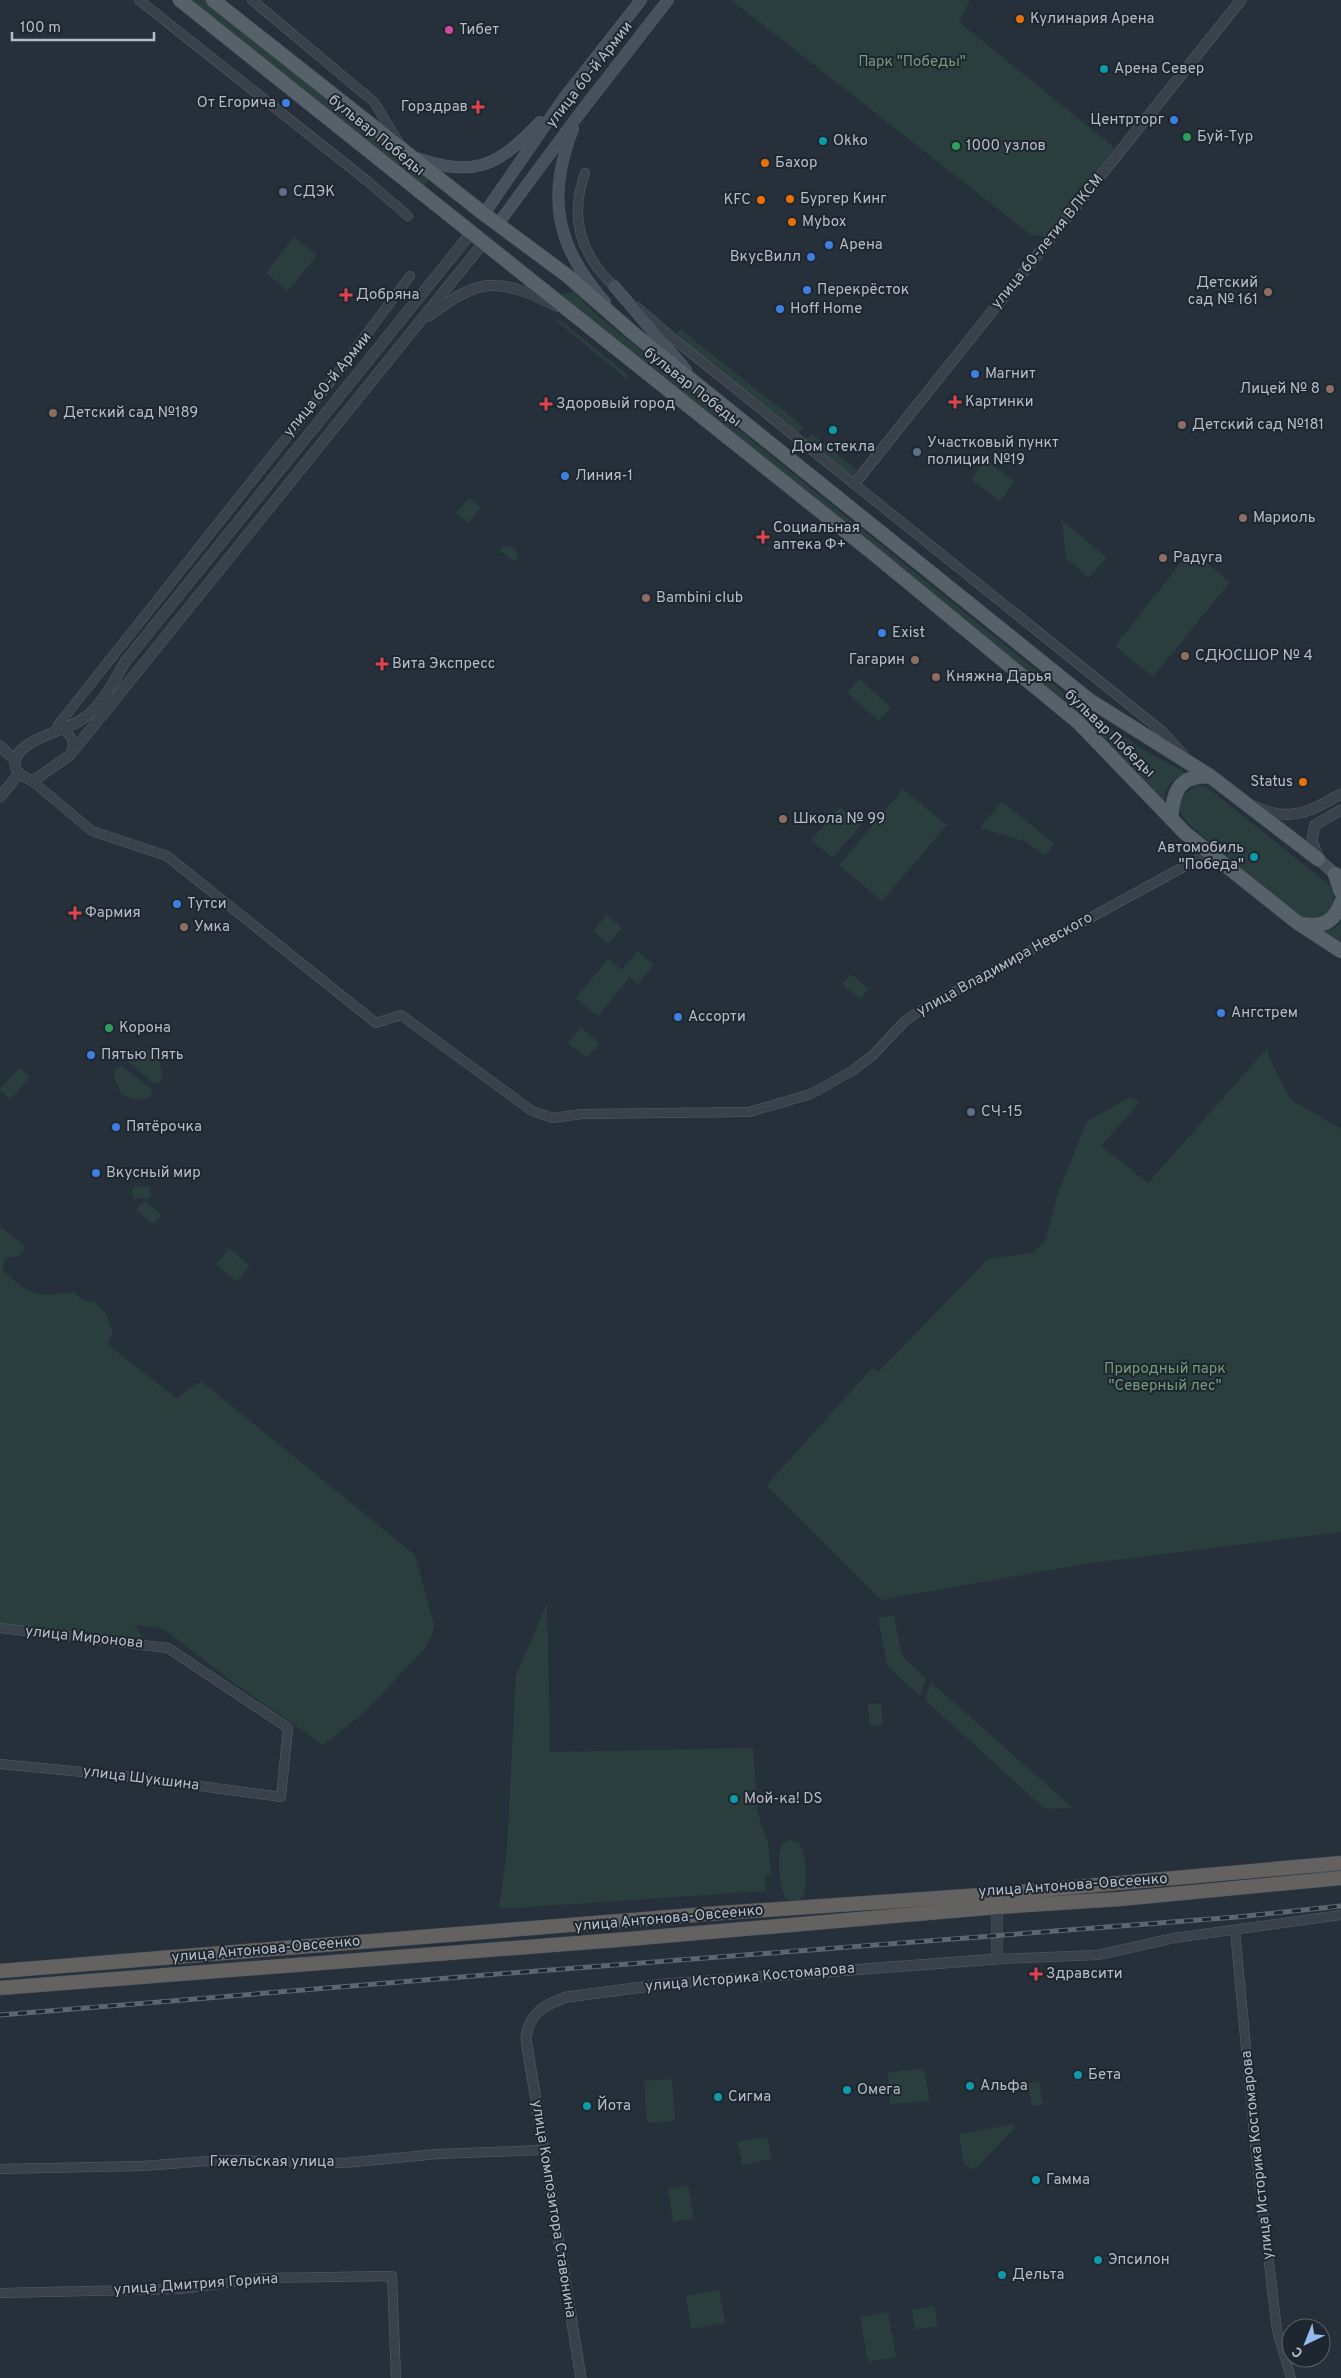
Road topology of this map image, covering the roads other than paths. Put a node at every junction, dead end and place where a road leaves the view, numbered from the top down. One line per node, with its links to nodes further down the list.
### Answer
1 (139, 0): 13 (street)
2 (180, 0): 15 (main road, бульвар Победы)
3 (213, 0): 10 (main road, бульвар Победы)
4 (252, 0): 10 (street)
5 (641, 0): 8 (main road, улица 60-й Армии)
6 (668, 0): 9 (main road, улица 60-й Армии)
7 (1241, 0): 25 (street, улица 60-летия ВЛКСМ)
8 (564, 98): 10 (main road); 12 (main road, улица 60-й Армии)
9 (580, 113): 14 (main road, улица 60-й Армии); 21 (main road)
10 (407, 153): 12 (main road, бульвар Победы)
11 (585, 173): 18 (street)
12 (484, 214): 14 (main road, бульвар Победы); 15 (main road, улица 60-й Армии)
13 (408, 216)
14 (498, 224): 16 (main road, улица 60-й Армии); 21 (main road, бульвар Победы)
15 (471, 233): 16 (main road, бульвар Победы); 23 (street, улица 60-й Армии)
16 (484, 242): 19 (main road, бульвар Победы); 20 (street, улица 60-й Армии)
17 (410, 276): 26 (street)
18 (614, 286): 22 (main road); 25 (street)
19 (577, 316): 20 (street); 38 (main road, бульвар Победы)
20 (416, 326): 24 (street, улица 60-й Армии)
21 (633, 333): 22 (main road, бульвар Победы)
22 (697, 383): 30 (main road, бульвар Победы)
23 (312, 431): 24 (street); 26 (street, улица 60-й Армии)
24 (324, 441): 28 (street, улица 60-й Армии)
25 (854, 483): 30 (street)
26 (60, 727): 28 (street); 29 (street, улица 60-й Армии)
27 (0, 746): 29 (street)
28 (70, 756): 33 (street)
29 (15, 760): 31 (street)
30 (1191, 762): 32 (main road, бульвар Победы)
31 (19, 774): 33 (street, улица Владимира Невского); 35 (street)
32 (1210, 776): 36 (main road, бульвар Победы); 38 (main road)
33 (31, 780): 39 (street, улица Владимира Невского)
34 (1341, 794): 36 (street)
35 (0, 797)
36 (1248, 804): 40 (main road, бульвар Победы)
37 (1341, 810): 40 (street)
38 (1171, 818): 39 (main road, бульвар Победы)
39 (1209, 853): 44 (main road, бульвар Победы)
40 (1318, 859): 41 (main road, бульвар Победы)
41 (1338, 877): 42 (main road, бульвар Победы)
42 (1341, 892)
43 (1341, 903): 44 (main road)
44 (1298, 923): 45 (main road, бульвар Победы)
45 (1341, 951)
46 (0, 1628): 48 (street, улица Миронова)
47 (0, 1764): 48 (street, улица Шукшина)
48 (282, 1797)
49 (1341, 1863): 51 (highway, улица Антонова-Овсеенко)
50 (1341, 1878): 51 (highway, улица Антонова-Овсеенко)
51 (997, 1901): 54 (highway, улица Антонова-Овсеенко); 55 (street); 57 (highway, улица Антонова-Овсеенко)
52 (1341, 1915): 53 (street, улица Историка Костомарова)
53 (1235, 1930): 55 (street, улица Историка Костомарова); 65 (street, улица Историка Костомарова)
54 (176, 1957): 56 (highway, улица Антонова-Овсеенко); 57 (highway)
55 (997, 1959): 59 (street, улица Историка Костомарова)
56 (0, 1972)
57 (179, 1973): 58 (highway, улица Антонова-Овсеенко)
58 (0, 1988)
59 (526, 2039): 60 (street, улица Композитора Ставонина)
60 (543, 2150): 61 (street, Гжельская улица); 64 (street, улица Композитора Ставонина)
61 (0, 2169)
62 (0, 2293): 63 (street, улица Дмитрия Горина)
63 (396, 2378)
64 (581, 2378)
65 (1292, 2378)

